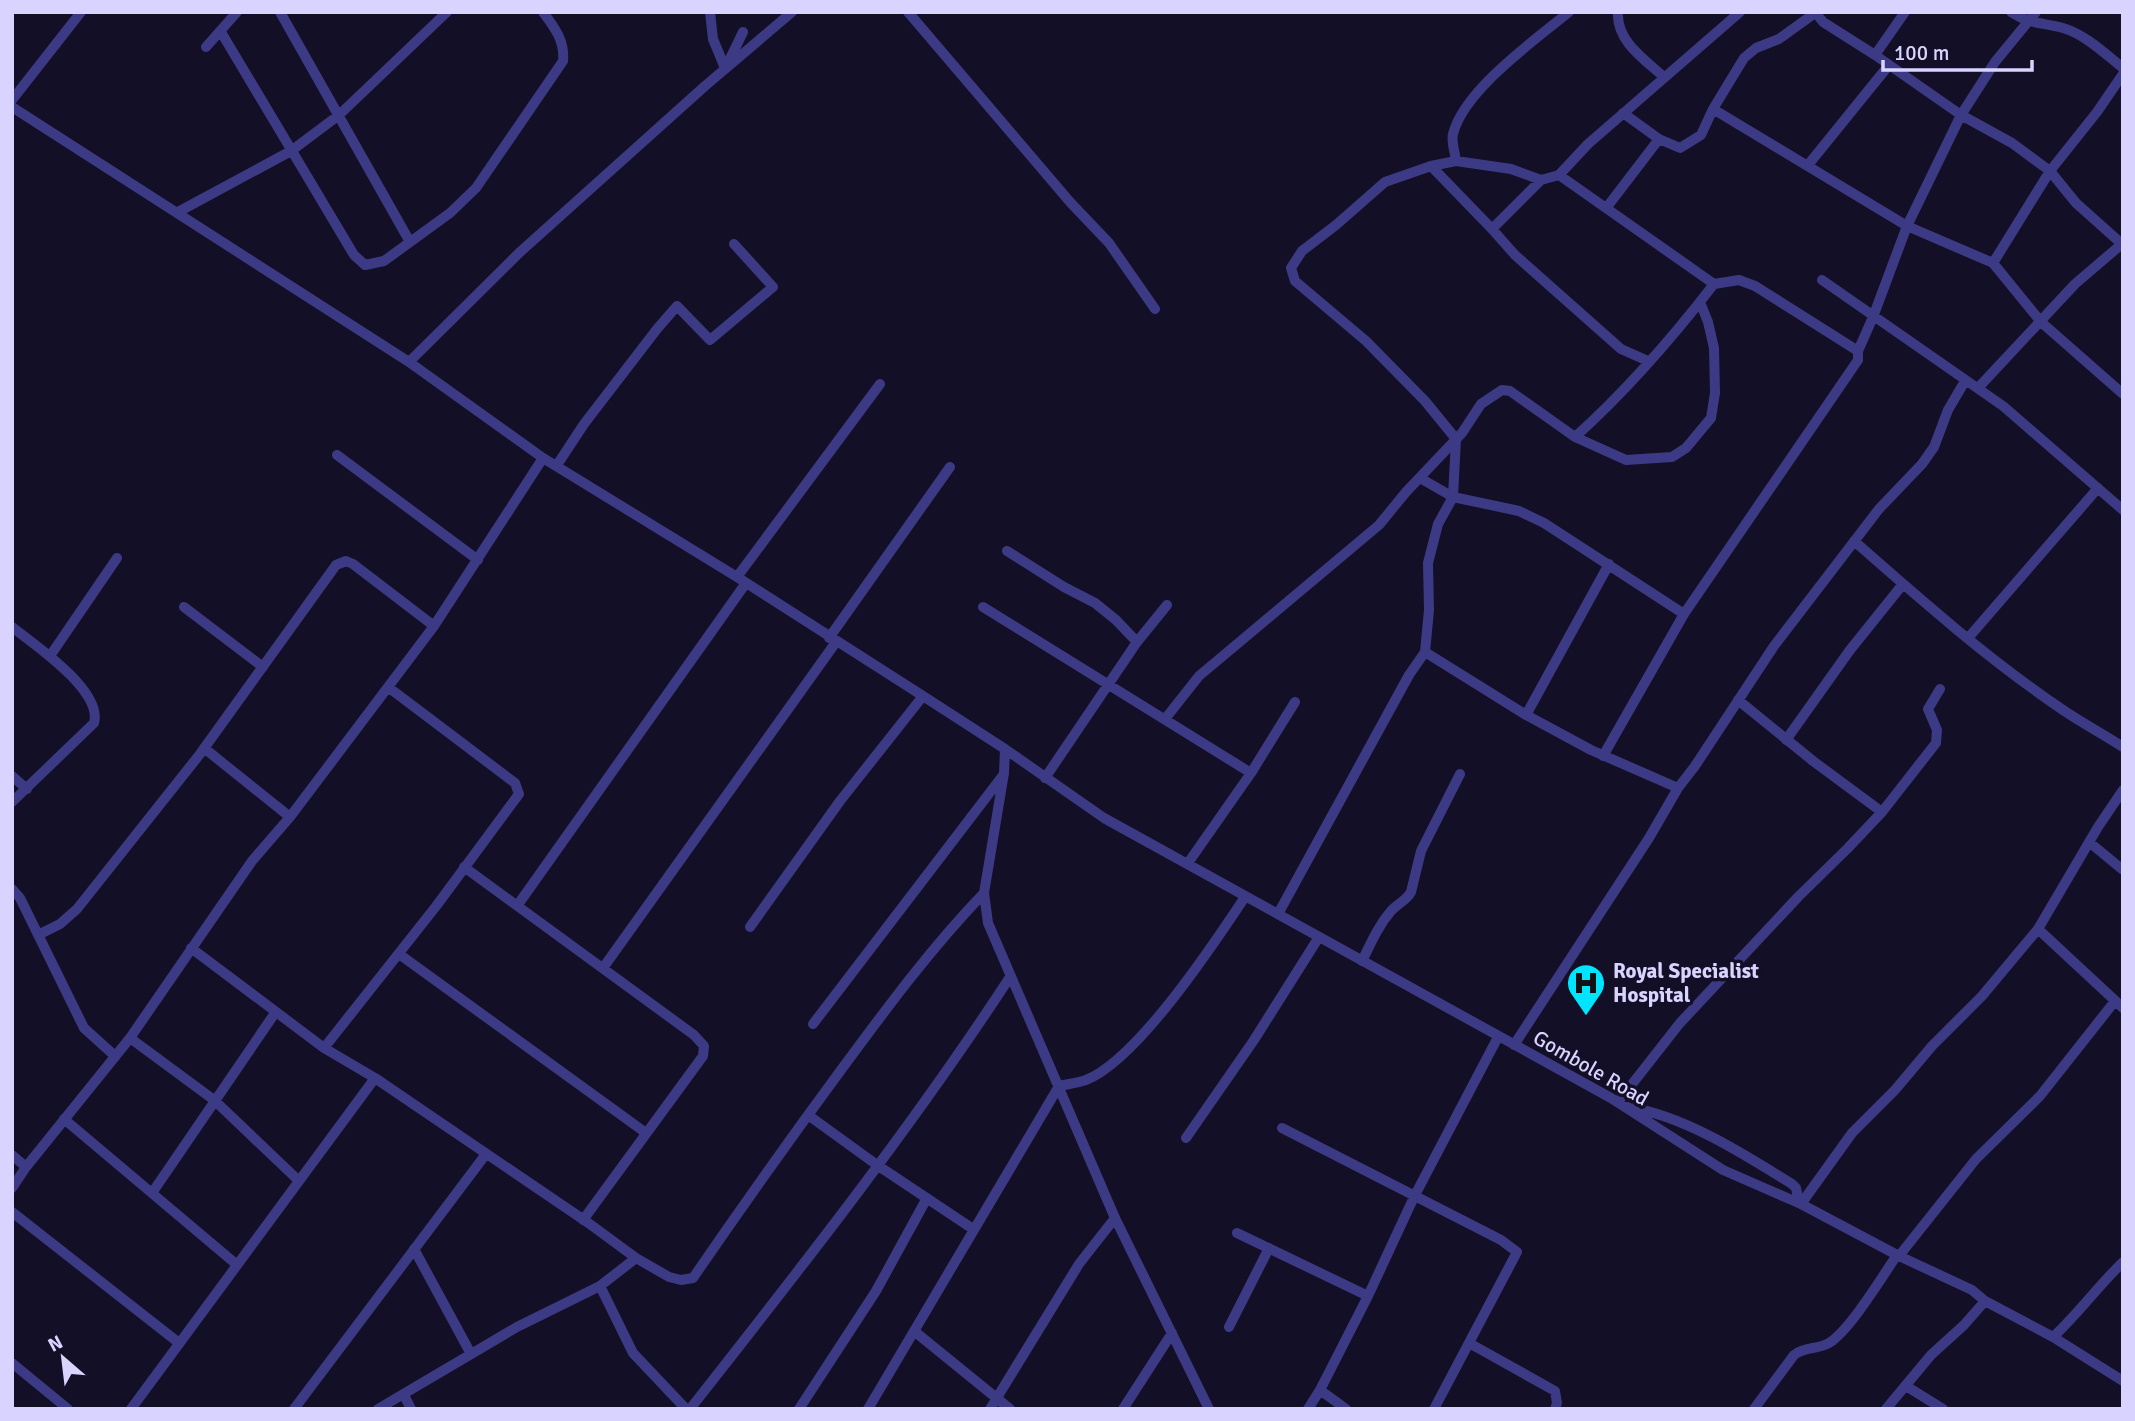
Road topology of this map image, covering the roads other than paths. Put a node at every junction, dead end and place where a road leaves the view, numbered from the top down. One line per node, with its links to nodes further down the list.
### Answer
1 (81, 12): 26 (street)
2 (237, 12): 17 (street)
3 (280, 12): 30 (street)
4 (447, 12): 30 (street)
5 (543, 12): 44 (street)
6 (710, 12): 22 (street)
7 (792, 12): 22 (street)
8 (908, 12): 51 (street)
9 (1569, 12): 34 (street)
10 (1618, 12): 25 (street)
11 (1740, 12): 25 (street)
12 (1905, 12): 20 (street)
13 (2011, 12): 16 (street)
14 (2036, 12): 16 (street)
15 (1815, 13): 20 (street); 28 (street)
16 (2027, 22): 23 (street); 31 (street)
17 (221, 32): 19 (street); 33 (street)
18 (743, 32): 22 (street)
19 (206, 47)
20 (1875, 55): 21 (street)
21 (1889, 65): 31 (street); 35 (street)
22 (725, 68): 56 (street)
23 (2123, 68)
24 (2123, 74): 37 (street)
25 (1664, 77): 29 (street)
26 (12, 100)
27 (12, 107): 41 (street, Gombole Road)
28 (1713, 109): 32 (street); 35 (street)
29 (1623, 113): 32 (street); 38 (street)
30 (339, 115): 33 (street); 44 (street)
31 (1961, 115): 37 (street); 42 (street)
32 (1659, 139): 40 (street)
33 (291, 151): 41 (street); 44 (street)
34 (1456, 161): 36 (street); 39 (street)
35 (1808, 165): 42 (street)
36 (1431, 166): 43 (street); 62 (street)
37 (2050, 171): 46 (street); 47 (street)
38 (1559, 175): 39 (street); 40 (street)
39 (1541, 180): 43 (street)
40 (1607, 207): 49 (street)
41 (178, 212): 56 (street, Gombole Road)
42 (1907, 226): 47 (street); 52 (street)
43 (1492, 229): 55 (street)
44 (410, 242)
45 (734, 244): 65 (street)
46 (2122, 244): 53 (street)
47 (1993, 263): 53 (street)
48 (1822, 280): 52 (street)
49 (1714, 284): 50 (street); 54 (street)
50 (1700, 302): 55 (street); 61 (street)
51 (1156, 309)
52 (1873, 317): 54 (street); 57 (street)
53 (2041, 322): 59 (street); 60 (street)
54 (1858, 351): 81 (street)
55 (1648, 361): 61 (street)
56 (409, 362): 64 (street, Gombole Road)
57 (1965, 381): 59 (street); 71 (street)
58 (880, 384): 76 (street)
59 (1978, 388): 68 (street)
60 (2123, 394)
61 (1575, 437): 62 (street)
62 (1456, 439): 67 (street); 69 (street)
63 (337, 455): 74 (street)
64 (543, 458): 65 (street, Gombole Road); 74 (street)
65 (557, 465): 76 (street, Gombole Road)
66 (950, 467): 85 (street)
67 (1420, 478): 69 (street); 97 (street)
68 (2098, 488): 70 (street); 84 (street)
69 (1453, 497): 75 (street); 87 (street)
70 (2123, 510)
71 (1854, 541): 77 (street); 94 (street)
72 (1007, 551): 86 (street)
73 (117, 558): 88 (street)
74 (478, 559): 82 (street)
75 (1609, 564): 81 (street); 96 (street)
76 (742, 580): 85 (street, Gombole Road); 121 (street)
77 (1903, 584): 84 (street); 98 (street)
78 (1167, 606): 86 (street)
79 (184, 607): 89 (street)
80 (983, 607): 90 (street)
81 (1685, 614): 102 (street)
82 (434, 626): 89 (street); 91 (street)
83 (12, 627): 88 (street)
84 (1969, 637): 99 (street)
85 (833, 640): 93 (street, Gombole Road); 130 (street)
86 (1137, 642): 90 (street)
87 (1425, 652): 96 (street); 122 (street)
88 (50, 656): 109 (street)
89 (263, 667): 100 (street)
90 (1110, 684): 97 (street); 107 (street)
91 (388, 687): 113 (street); 116 (street)
92 (1940, 690): 112 (street)
93 (923, 696): 101 (street, Gombole Road); 123 (street)
94 (1738, 700): 98 (street); 108 (street)
95 (1295, 702): 104 (street)
96 (1526, 715): 102 (street)
97 (1165, 719): 104 (street)
98 (1786, 740): 112 (street)
99 (2123, 747)
100 (204, 748): 113 (street); 125 (street)
101 (1005, 749): 103 (street); 107 (street, Gombole Road)
102 (1603, 756): 108 (street)
103 (1004, 773): 119 (street); 134 (street)
104 (1251, 773): 115 (street)
105 (1461, 774): 129 (street)
106 (12, 776): 109 (street)
107 (1045, 778): 115 (street, Gombole Road)
108 (1678, 788): 137 (street)
109 (27, 789): 111 (street)
110 (2123, 790): 114 (street)
111 (12, 802)
112 (1882, 812): 143 (street)
113 (290, 817): 127 (street)
114 (2090, 842): 117 (street); 124 (street)
115 (1188, 863): 120 (street, Gombole Road)
116 (464, 867): 121 (street); 128 (street)
117 (2123, 870)
118 (12, 890): 125 (street)
119 (984, 893): 131 (street); 144 (street)
120 (1245, 897): 122 (street, Gombole Road); 141 (street)
121 (517, 905): 130 (street)
122 (1278, 914): 126 (street, Gombole Road)
123 (750, 927)
124 (2038, 929): 132 (street); 158 (street)
125 (38, 935): 139 (street)
126 (1319, 937): 129 (street, Gombole Road); 148 (street)
127 (191, 948): 133 (street); 136 (street)
128 (399, 954): 138 (street); 147 (street)
129 (1362, 961): 135 (street, Gombole Road)
130 (603, 968): 147 (street)
131 (1010, 977): 141 (street); 151 (street)
132 (2119, 1005): 166 (street)
133 (275, 1013): 138 (street); 142 (street)
134 (813, 1024)
135 (1498, 1037): 137 (street, Gombole Road); 156 (street)
136 (130, 1038): 139 (street); 142 (street)
137 (1514, 1045): 143 (street, Gombole Road)
138 (324, 1048): 140 (street)
139 (115, 1056): 145 (street)
140 (375, 1078): 149 (street); 153 (street)
141 (1059, 1086): 160 (street); 162 (street)
142 (214, 1100): 153 (street); 155 (street)
143 (1621, 1104): 158 (street, Gombole Road); 158 (street)
144 (808, 1115): 151 (street); 167 (street)
145 (64, 1119): 152 (street); 155 (street)
146 (1282, 1128): 156 (street)
147 (646, 1133): 161 (street)
148 (1186, 1138)
149 (486, 1154): 161 (street); 165 (street)
150 (12, 1155): 152 (street)
151 (877, 1165): 157 (street); 192 (street)
152 (26, 1167): 154 (street)
153 (298, 1180): 169 (street)
154 (12, 1188)
155 (152, 1193): 169 (street)
156 (1414, 1197): 171 (street); 178 (street)
157 (927, 1198): 162 (street); 193 (street)
158 (1800, 1203): 166 (street, Gombole Road)
159 (12, 1212): 177 (street)
160 (1115, 1218): 175 (street); 185 (street)
161 (583, 1220): 167 (street)
162 (973, 1229): 174 (street)
163 (1237, 1233): 164 (street)
164 (1269, 1248): 171 (street); 173 (street)
165 (414, 1249): 179 (street); 189 (street)
166 (1898, 1255): 172 (street, Gombole Road); 203 (street)
167 (636, 1258): 170 (street)
168 (2123, 1262): 176 (street)
169 (236, 1264): 177 (street)
170 (600, 1286): 179 (street); 192 (street)
171 (1368, 1296): 183 (street)
172 (1985, 1301): 176 (street, Gombole Road); 182 (street)
173 (1229, 1327)
174 (914, 1331): 185 (street); 194 (street)
175 (1172, 1333): 197 (street); 198 (street)
176 (2053, 1338): 181 (street, Gombole Road)
177 (179, 1343): 188 (street)
178 (1469, 1343): 201 (street); 202 (street)
179 (471, 1354): 184 (street)
180 (12, 1363): 187 (street)
181 (2123, 1381)
182 (1906, 1386): 186 (street); 204 (street)
183 (1320, 1390): 199 (street); 200 (street)
184 (404, 1395): 190 (street); 191 (street)
185 (997, 1398): 195 (street); 196 (street)
186 (1934, 1406): 205 (street)
187 (68, 1409)
188 (131, 1409)
189 (294, 1409)
190 (378, 1409)
191 (411, 1409)
192 (688, 1409)
193 (799, 1409)
194 (867, 1409)
195 (990, 1409)
196 (1010, 1409)
197 (1123, 1409)
198 (1209, 1409)
199 (1308, 1409)
200 (1346, 1409)
201 (1434, 1409)
202 (1555, 1409)
203 (1754, 1409)
204 (1886, 1409)
205 (1943, 1409)

